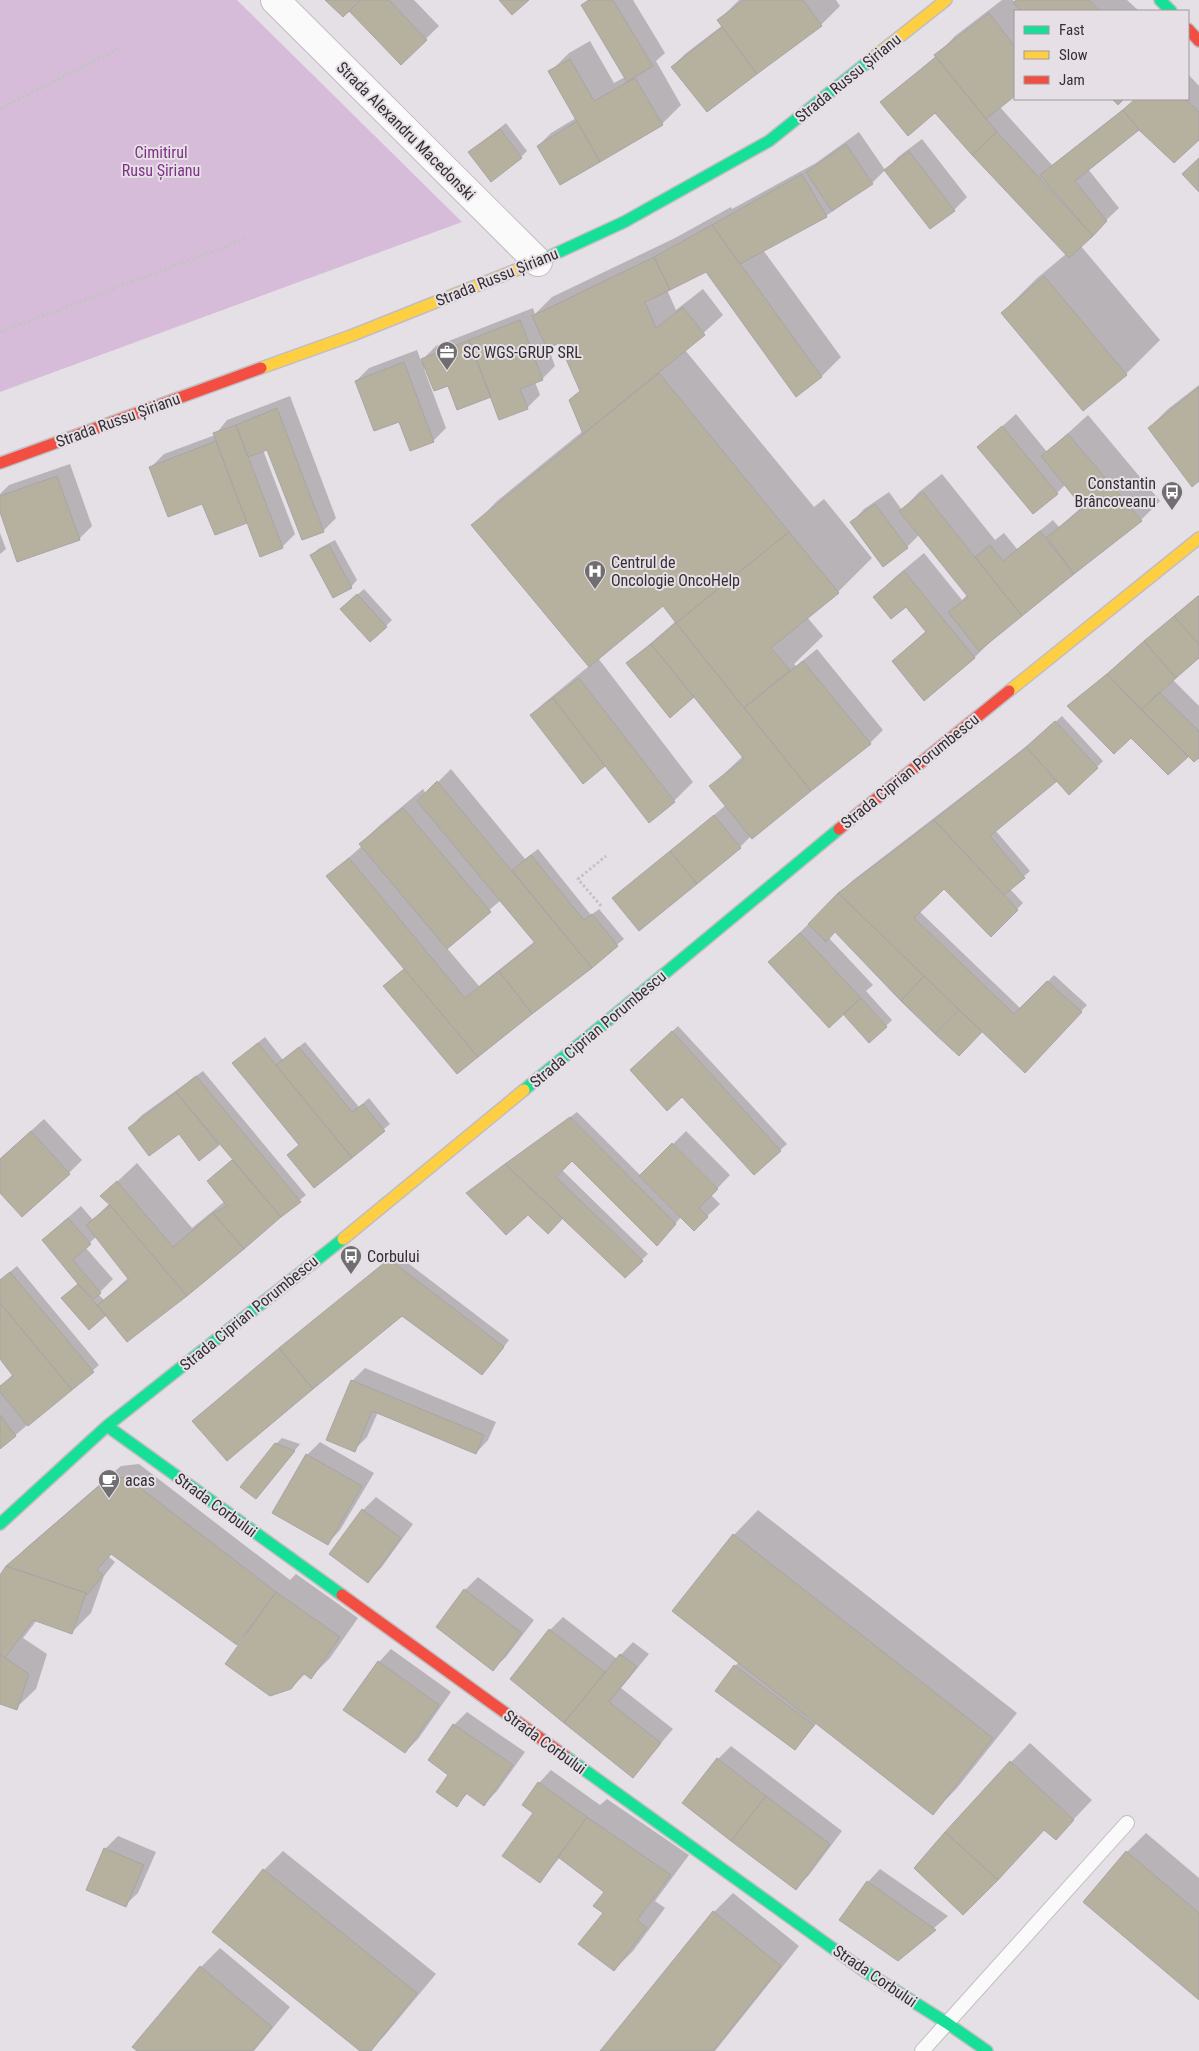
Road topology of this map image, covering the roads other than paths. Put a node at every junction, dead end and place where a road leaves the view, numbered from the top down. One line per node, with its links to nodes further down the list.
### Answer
1 (275, 0): 7 (street, Strada Alexandru Macedonski)
2 (946, 0): 7 (street, Strada Russu Șirianu)
3 (1160, 0): 4 (street)
4 (1170, 10)
5 (1189, 30): 6 (street)
6 (1199, 41)
7 (538, 262): 8 (street, Strada Russu Șirianu)
8 (0, 463)
9 (1199, 538): 10 (street, Strada Ciprian Porumbescu)
10 (107, 1426): 11 (street, Strada Ciprian Porumbescu); 13 (street, Strada Corbului)
11 (0, 1524)
12 (1127, 1823): 13 (lane)
13 (947, 2023): 14 (lane); 15 (street, Strada Corbului)
14 (922, 2051)
15 (987, 2051)

